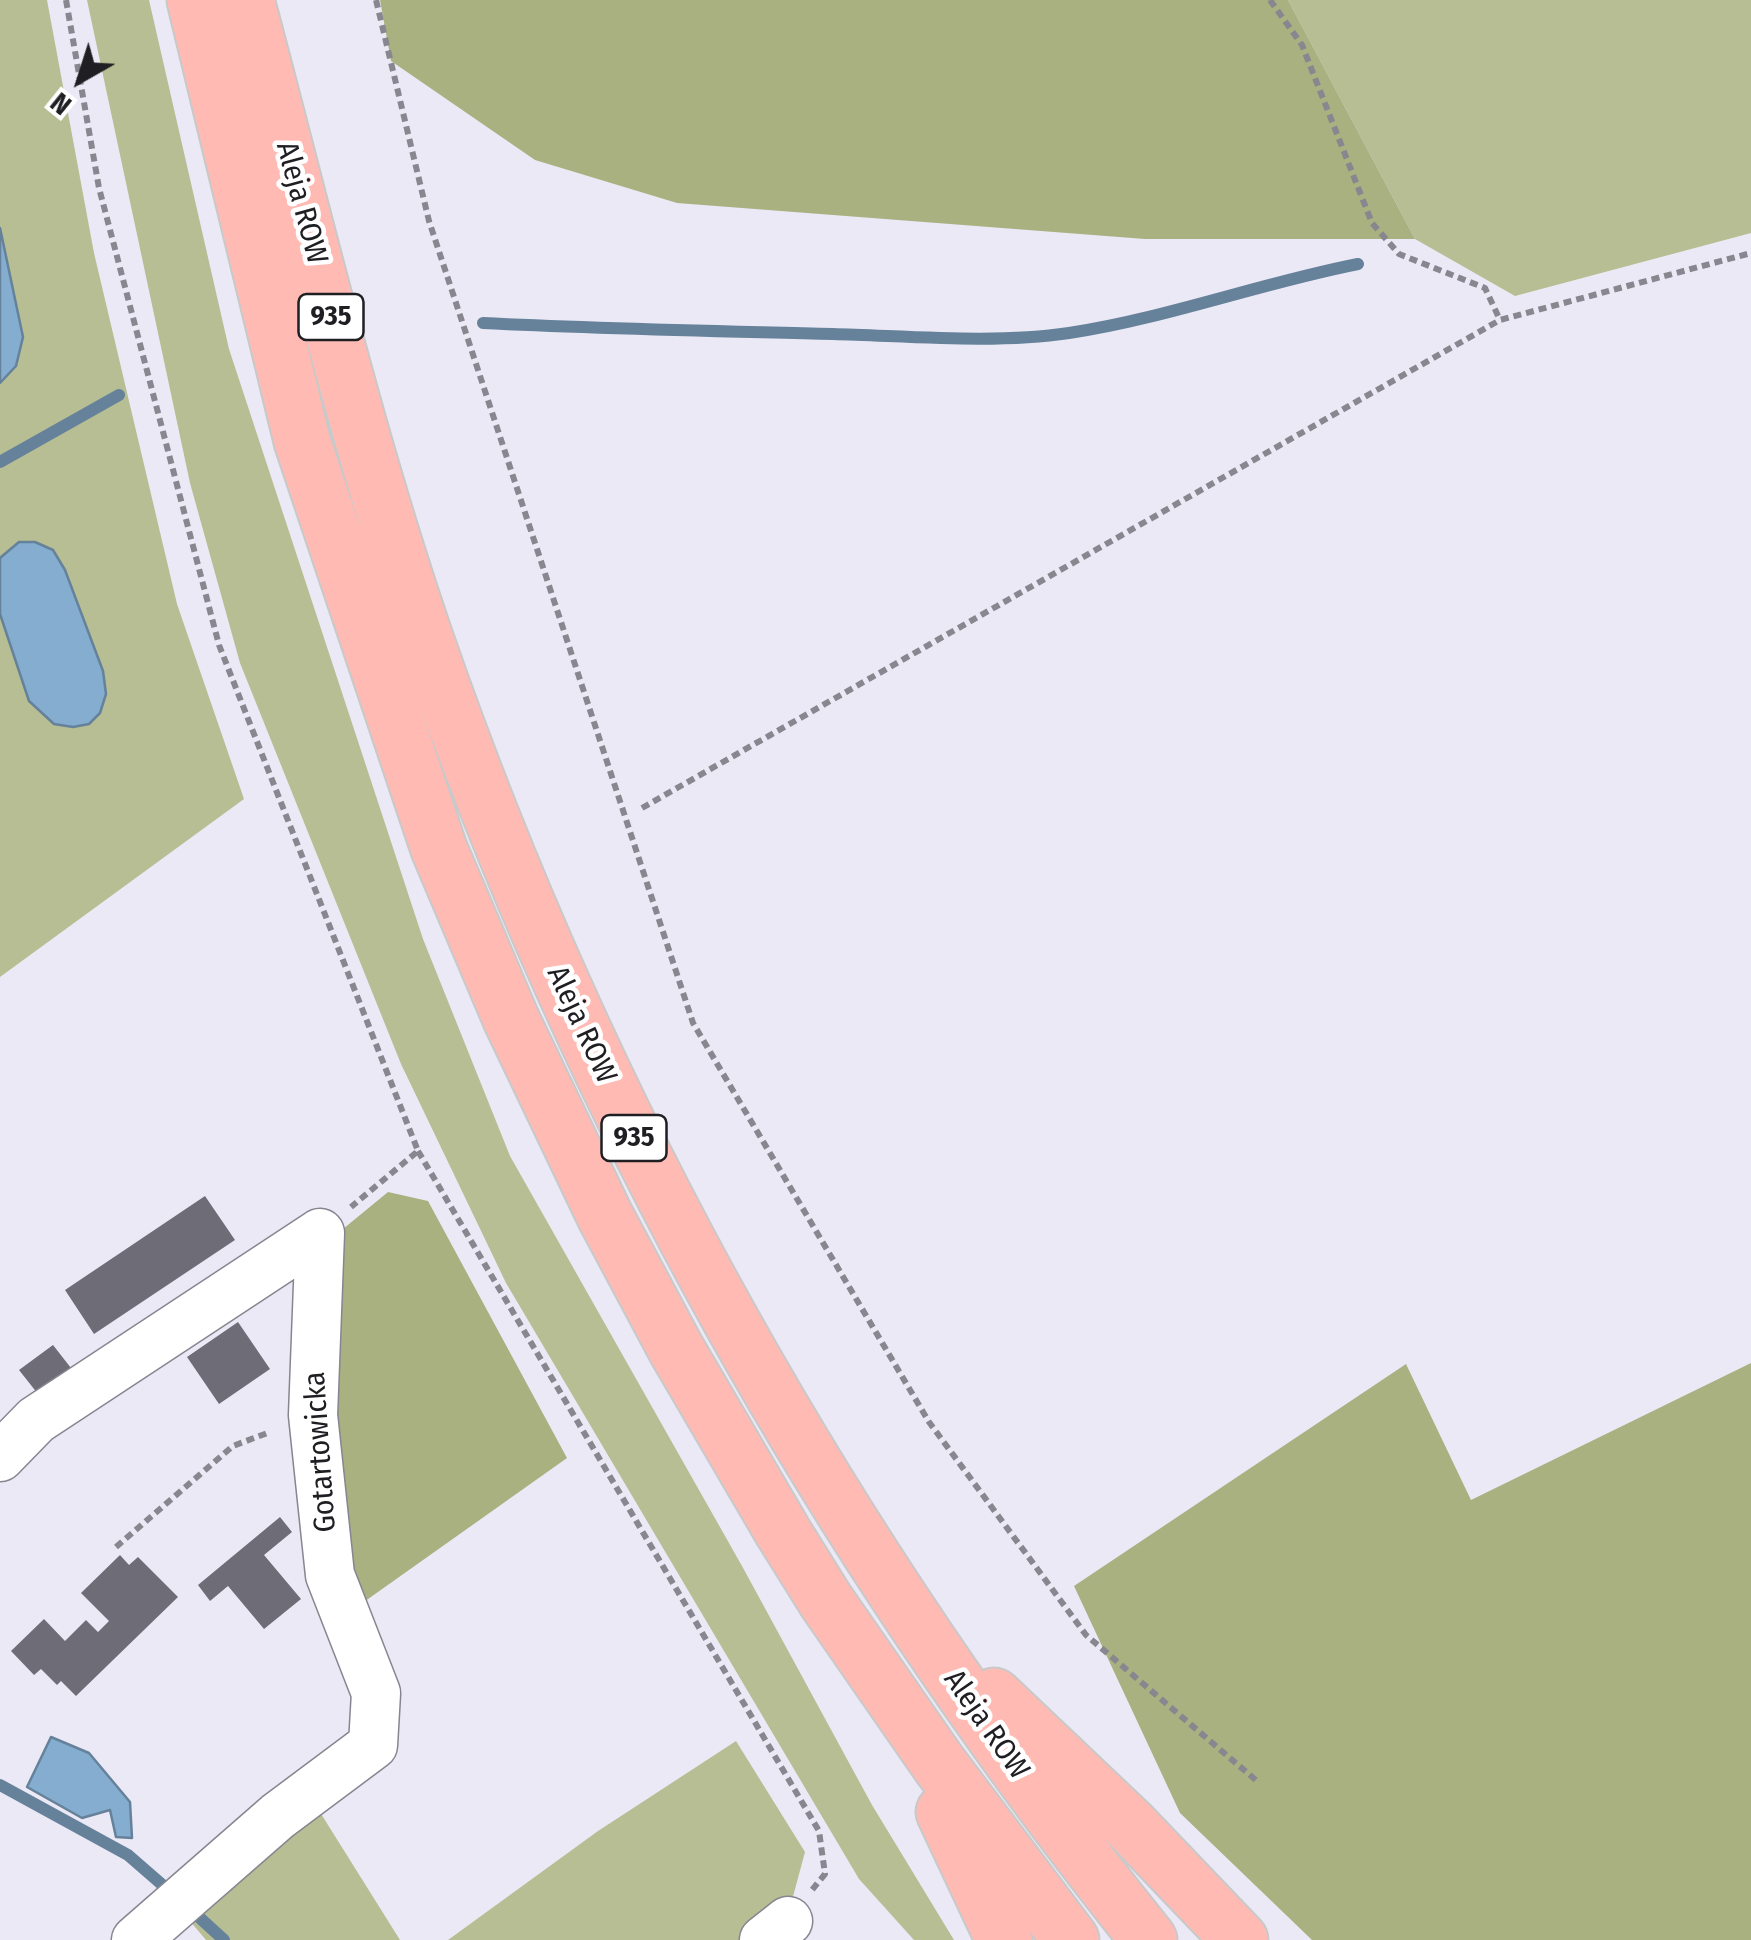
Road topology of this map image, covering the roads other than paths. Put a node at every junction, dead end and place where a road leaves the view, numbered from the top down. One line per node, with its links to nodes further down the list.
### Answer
1 (195, 0): 5 (main road, Aleja ROW / 935)
2 (246, 0): 4 (main road, Aleja ROW / 935)
3 (0, 1457): 6 (street, Gotartowicka)
4 (907, 1613): 9 (main road, Aleja ROW / 935); 10 (main road)
5 (890, 1696): 7 (main road); 8 (main road, Aleja ROW / 935)
6 (136, 1940)
7 (1004, 1940)
8 (1071, 1940)
9 (1149, 1940)
10 (1240, 1940)

